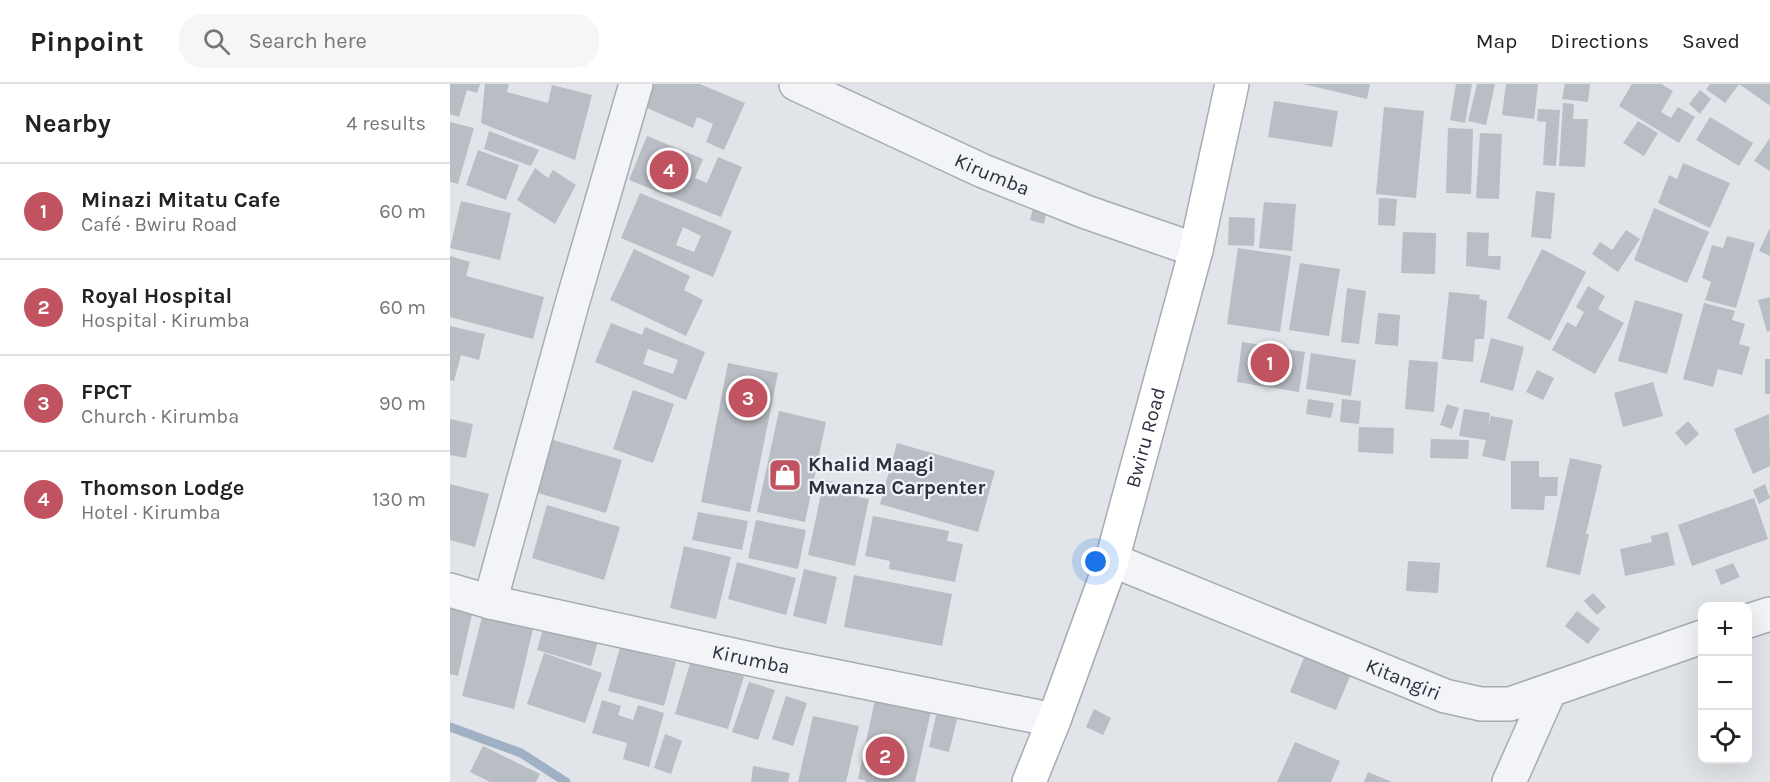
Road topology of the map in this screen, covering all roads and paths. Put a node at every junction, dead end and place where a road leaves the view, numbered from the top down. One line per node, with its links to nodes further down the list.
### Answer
1 (636, 84): 7 (street)
2 (795, 84): 4 (street, Kirumba)
3 (1232, 84): 4 (main road, Bwiru Road)
4 (1196, 250): 5 (main road, Bwiru Road)
5 (1112, 560): 11 (street, Kitangiri); 12 (main road, Bwiru Road)
6 (450, 590): 7 (street, Kirumba)
7 (490, 602): 12 (street, Kirumba)
8 (1770, 614): 9 (street)
9 (1752, 620)
10 (1698, 638): 11 (street, Kitangiri)
11 (1549, 692): 14 (street)
12 (1054, 720): 13 (main road, Bwiru Road)
13 (1029, 782)
14 (1509, 782)

